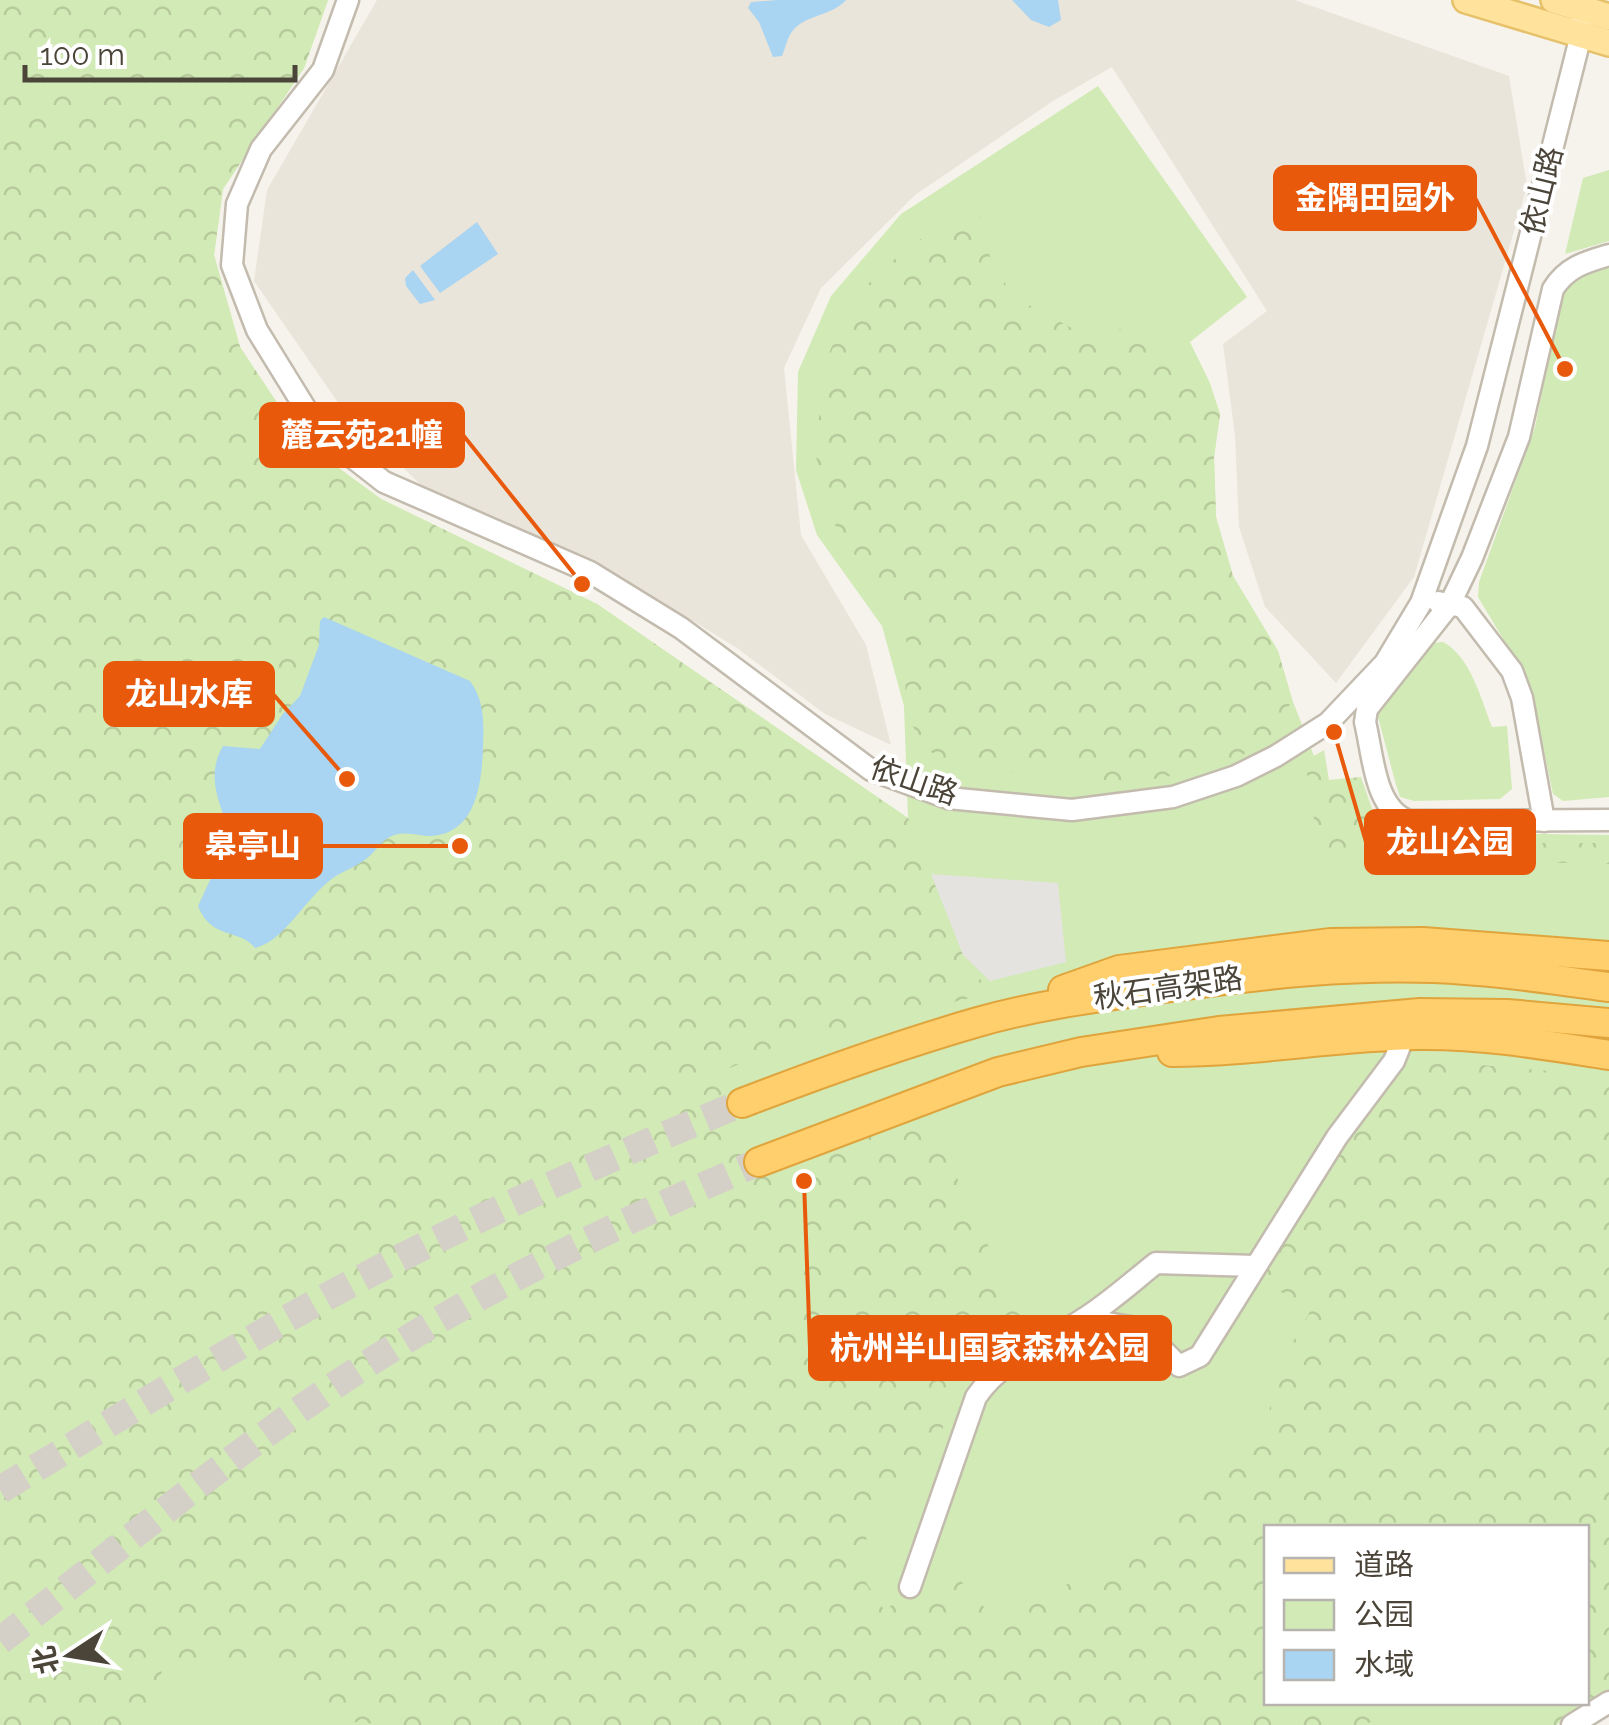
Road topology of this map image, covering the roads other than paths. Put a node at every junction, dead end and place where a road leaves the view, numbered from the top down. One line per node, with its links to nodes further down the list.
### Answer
1 (348, 0): 9 (street, 依山路)
2 (1466, 0): 6 (main road)
3 (1554, 0): 4 (main road)
4 (1582, 4): 5 (main road); 6 (street, 依山路)
5 (1609, 17)
6 (1581, 35): 7 (main road); 9 (street, 依山路)
7 (1609, 44)
8 (1609, 255): 10 (street)
9 (1422, 603): 10 (street)
10 (1450, 604): 12 (street); 12 (street)
11 (1609, 820): 12 (street)
12 (1544, 821)
13 (1609, 956): 15 (highway)
14 (1609, 987): 15 (highway, 秋石高架路)
15 (982, 1021): 20 (highway, 秋石高架路)
16 (1609, 1023): 18 (highway, 秋石高架路)
17 (1404, 1036): 18 (highway); 19 (highway); 22 (street)
18 (1081, 1052): 21 (highway, 秋石高架路)
19 (1609, 1055)
20 (742, 1103)
21 (759, 1162)
22 (1254, 1266): 23 (street); 23 (street)
23 (1084, 1319): 24 (street)
24 (910, 1587)
25 (1609, 1702): 26 (street)
26 (1572, 1725)

